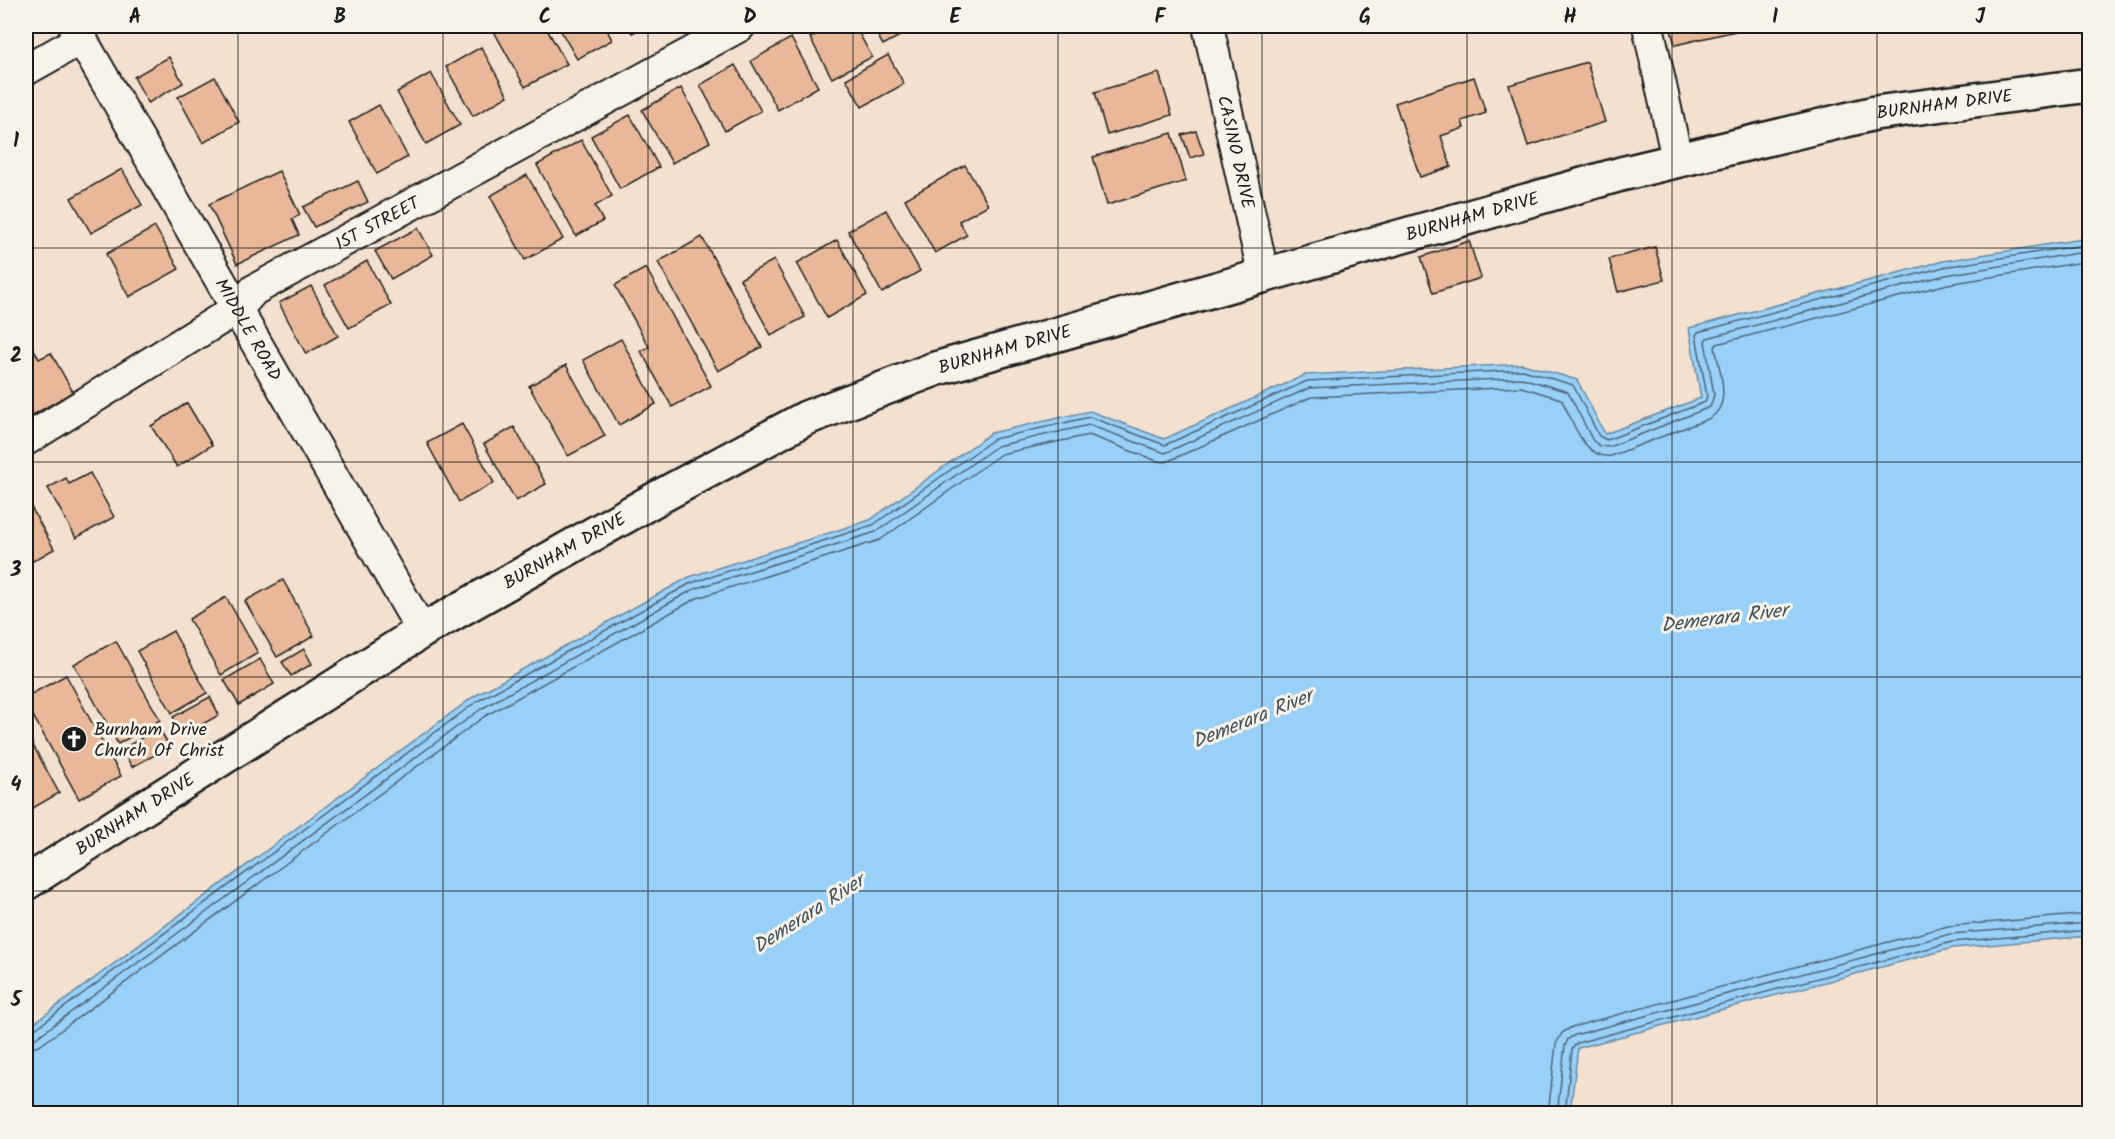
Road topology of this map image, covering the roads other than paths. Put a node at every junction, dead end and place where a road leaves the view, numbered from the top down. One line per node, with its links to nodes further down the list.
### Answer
1 (740, 26): 9 (street, 1ST STREET)
2 (1208, 26): 8 (street, CASINO DRIVE)
3 (1648, 26): 7 (street)
4 (78, 32): 5 (street); 9 (street, MIDDLE ROAD)
5 (26, 70)
6 (2090, 85): 7 (street, BURNHAM DRIVE)
7 (1677, 159): 8 (street, BURNHAM DRIVE)
8 (1264, 277): 11 (street, BURNHAM DRIVE)
9 (238, 308): 10 (street, 1ST STREET); 11 (street, MIDDLE ROAD)
10 (26, 440)
11 (422, 631): 12 (street, BURNHAM DRIVE)
12 (26, 883)

